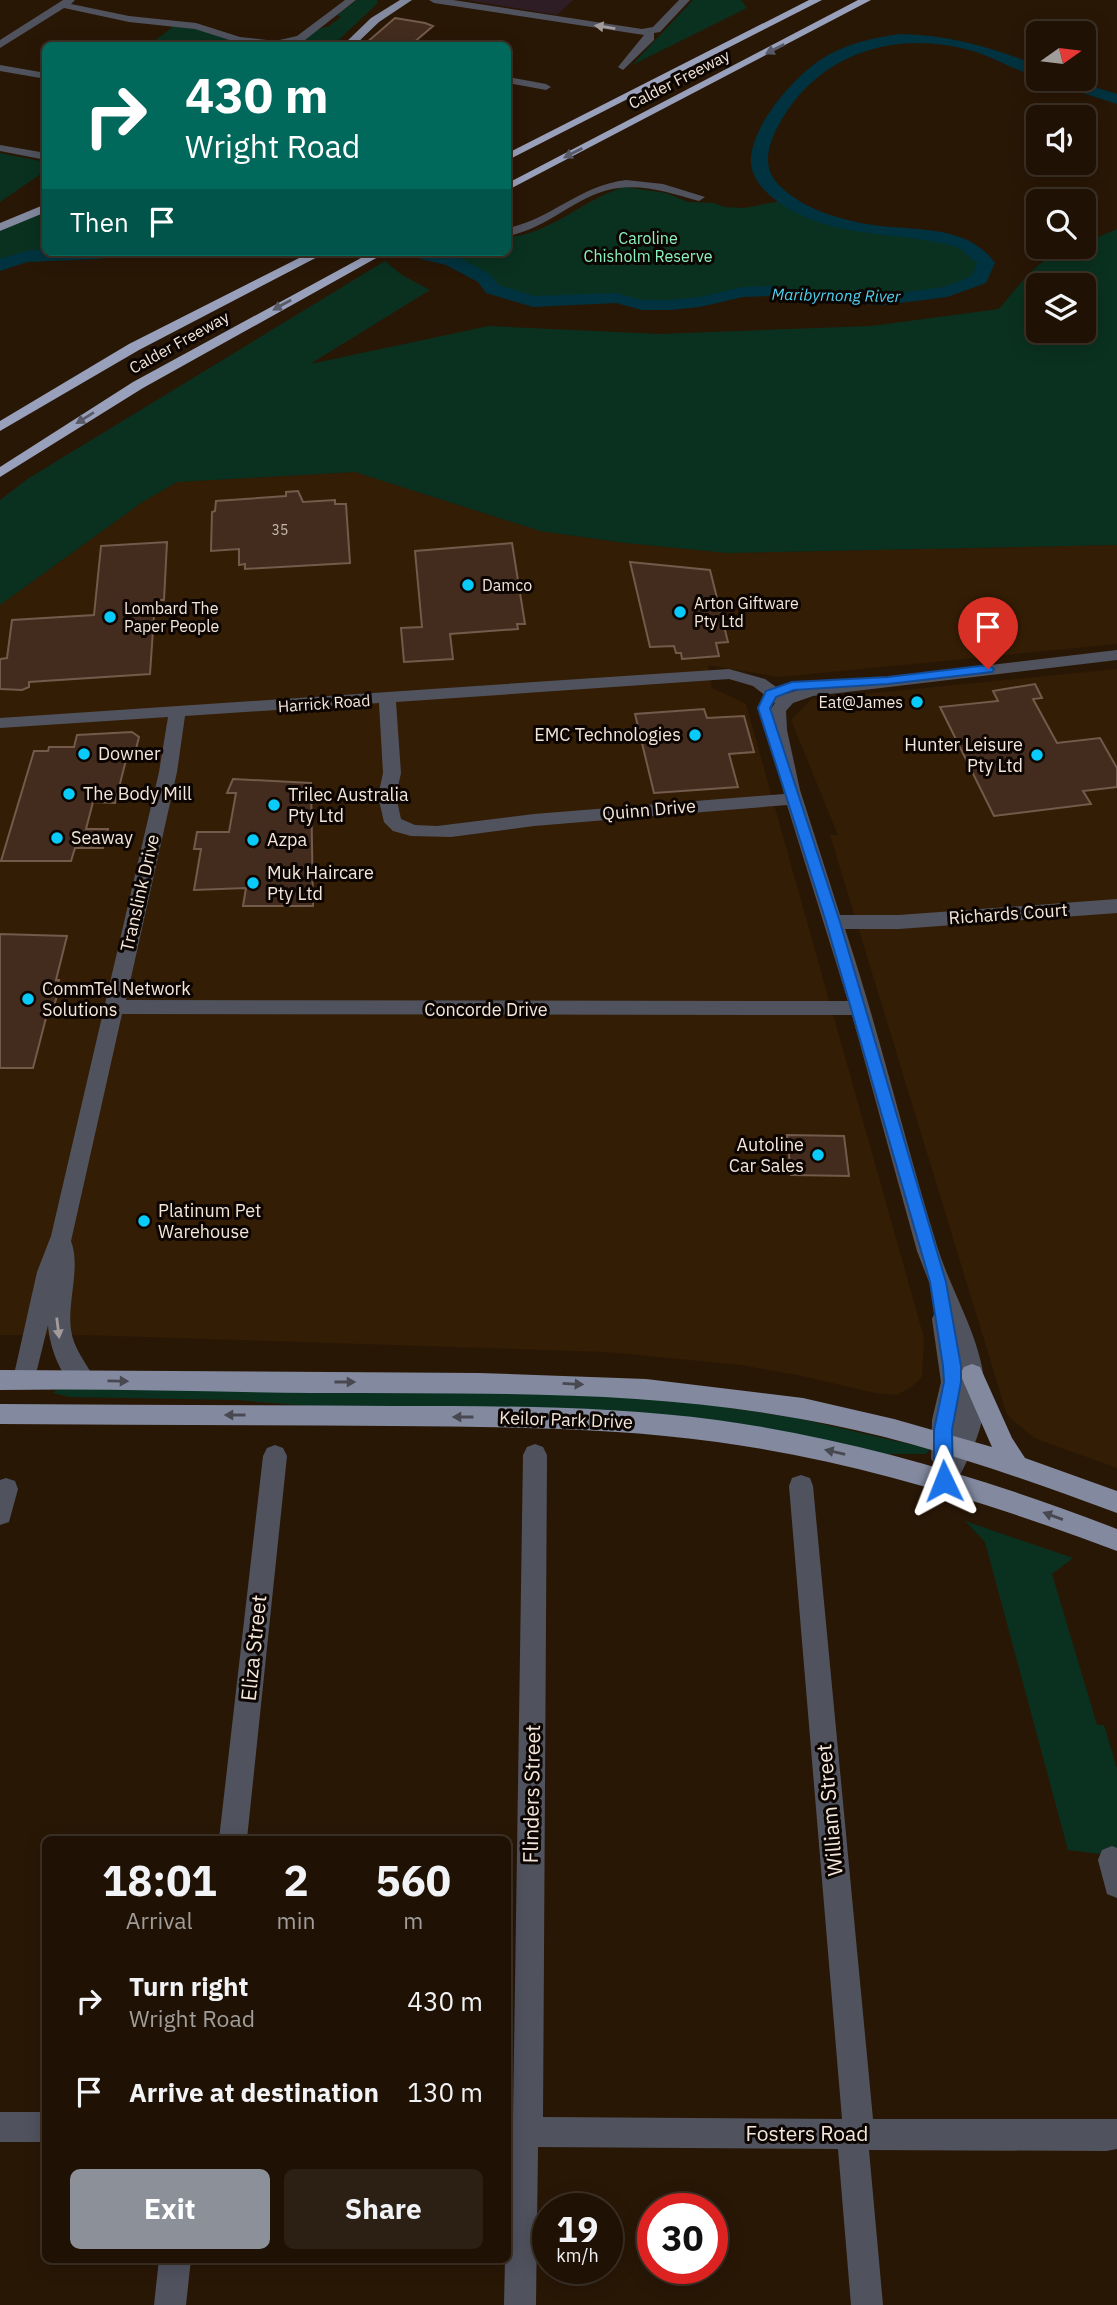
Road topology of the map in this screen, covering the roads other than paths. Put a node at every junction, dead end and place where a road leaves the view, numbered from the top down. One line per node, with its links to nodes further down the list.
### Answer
1 (351, 0): 15 (street)
2 (387, 0): 12 (main road)
3 (394, 0): 4 (main road)
4 (406, 0): 12 (main road)
5 (434, 0): 13 (street, one-way to 5)
6 (685, 0): 13 (street)
7 (817, 0): 24 (highway, Calder Freeway)
8 (866, 0): 11 (highway, Calder Freeway)
9 (874, 0): 11 (highway)
10 (66, 3): 14 (street); 17 (street)
11 (836, 18): 26 (highway, Calder Freeway, one-way to 26)
12 (375, 20): 16 (main road)
13 (649, 32): 18 (street)
14 (256, 42)
15 (288, 42)
16 (351, 42)
17 (0, 45)
18 (623, 67)
19 (0, 68): 20 (street)
20 (42, 75)
21 (511, 81): 22 (street)
22 (546, 87)
23 (0, 148): 25 (street)
24 (511, 155)
25 (42, 156)
26 (511, 185)
27 (699, 197): 30 (street)
28 (42, 208): 29 (main road)
29 (1, 226)
30 (511, 231)
31 (313, 256): 33 (highway, Calder Freeway)
32 (373, 256): 34 (highway, Calder Freeway, one-way to 34)
33 (0, 427)
34 (0, 473)
35 (1117, 655): 36 (street)
36 (774, 696): 37 (street, Harrick Road); 40 (street)
37 (387, 698): 38 (street, Harrick Road); 40 (street, Quinn Drive)
38 (177, 713): 39 (street, Harrick Road); 43 (street, Translink Drive)
39 (0, 723)
40 (791, 790): 42 (street)
41 (1117, 906): 42 (street, Richards Court)
42 (834, 928): 44 (street)
43 (114, 1007): 44 (street, Concorde Drive); 45 (street, Translink Drive)
44 (858, 1008): 46 (street)
45 (61, 1236): 49 (street, Translink Drive); 50 (street, Translink Drive, one-way to 50)
46 (938, 1282): 47 (street); 52 (street)
47 (972, 1374): 52 (street); 55 (main road)
48 (0, 1380): 49 (main road, Keilor Park Drive)
49 (25, 1380): 50 (main road, Keilor Park Drive); 51 (main road)
50 (83, 1380): 52 (main road, Keilor Park Drive, one-way to 52)
51 (9, 1415): 56 (main road, Keilor Park Drive, one-way to 51)
52 (952, 1444): 55 (main road, Keilor Park Drive); 56 (street)
53 (535, 1455): 65 (street, Flinders Street)
54 (275, 1456): 62 (street, Eliza Street)
55 (1017, 1466): 59 (main road, Keilor Park Drive)
56 (944, 1481): 61 (main road, Keilor Park Drive, one-way to 56)
57 (802, 1486): 66 (street, William Street)
58 (6, 1489): 60 (street)
59 (1117, 1502)
60 (0, 1514)
61 (1117, 1540)
62 (233, 1836)
63 (0, 2127): 64 (street)
64 (42, 2127)
65 (520, 2132): 66 (street, Fosters Road); 70 (street, Flinders Street)
66 (855, 2135): 67 (street, Fosters Road); 71 (street, William Street)
67 (1113, 2137)
68 (175, 2263): 69 (street)
69 (170, 2305)
70 (520, 2305)
71 (867, 2305)

